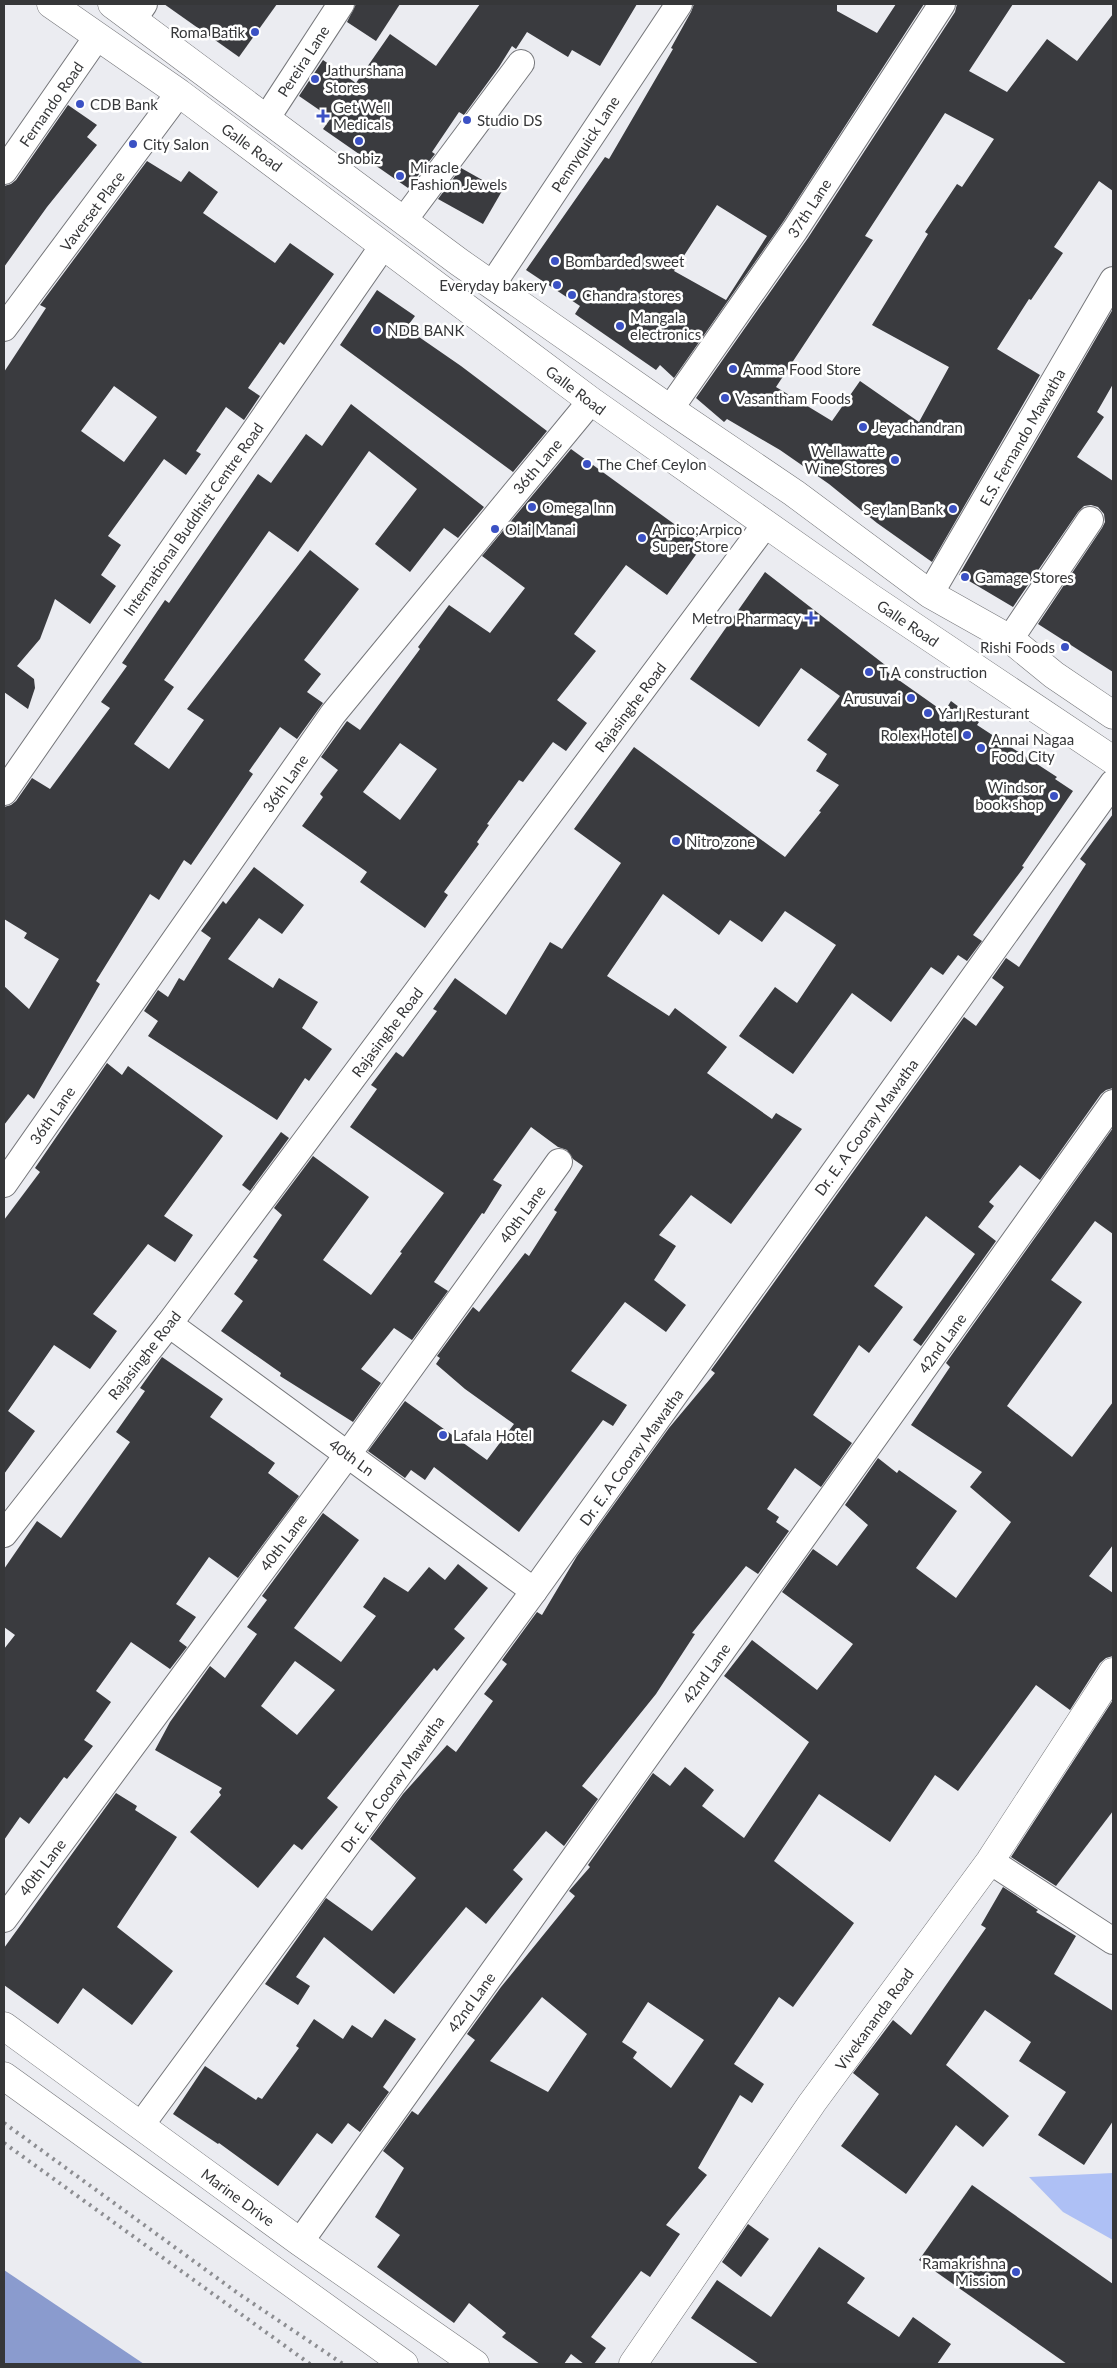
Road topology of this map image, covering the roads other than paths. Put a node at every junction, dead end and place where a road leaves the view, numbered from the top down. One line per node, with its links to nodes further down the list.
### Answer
1 (51, 4): 6 (main road, Galle Road)
2 (340, 4): 9 (street, Pereira Lane)
3 (679, 4): 14 (street, Pennyquick Lane)
4 (942, 4): 17 (street, 37th Lane)
5 (130, 9): 9 (main road, Galle Road)
6 (97, 37): 8 (main road, Galle Road); 10 (street, Fernando Road)
7 (521, 63): 11 (street)
8 (179, 93): 12 (main road, Galle Road); 15 (street, Vaverset Place)
9 (266, 119): 11 (main road, Galle Road)
10 (4, 171)
11 (404, 220): 14 (main road, Galle Road)
12 (383, 246): 16 (main road, Galle Road); 25 (street, International Buddhist Centre Road)
13 (1113, 280): 20 (street, E.S. Fernando Mawatha)
14 (492, 285): 17 (main road, Galle Road)
15 (4, 328)
16 (591, 401): 19 (main road, Galle Road); 28 (street, 36th Lane)
17 (670, 409): 20 (main road, Galle Road)
18 (1090, 520): 21 (street)
19 (765, 525): 23 (main road, Galle Road); 29 (street, Rajasinghe Road)
20 (930, 594): 21 (main road, Galle Road)
21 (1010, 639): 22 (main road, Galle Road)
22 (1113, 715)
23 (1113, 760)
24 (1113, 783): 32 (street, Dr. E. A Cooray Mawatha)
25 (4, 792)
26 (1113, 1103): 40 (street, 42nd Lane)
27 (559, 1162): 30 (street, 40th Lane)
28 (4, 1184)
29 (169, 1324): 30 (street, 40th Ln); 31 (street, Rajasinghe Road)
30 (348, 1454): 32 (street, 40th Ln); 35 (street, 40th Lane)
31 (4, 1534)
32 (534, 1591): 39 (street, Dr. E. A Cooray Mawatha)
33 (1113, 1672): 34 (main road, Vivekananda Road)
34 (990, 1861): 36 (street); 43 (main road, Vivekananda Road)
35 (4, 1919)
36 (1113, 1940)
37 (4, 2026): 39 (main road, Marine Drive)
38 (4, 2076): 41 (main road)
39 (141, 2125): 40 (main road, Marine Drive)
40 (300, 2242): 42 (main road, Marine Drive)
41 (404, 2364)
42 (474, 2364)
43 (632, 2364)

